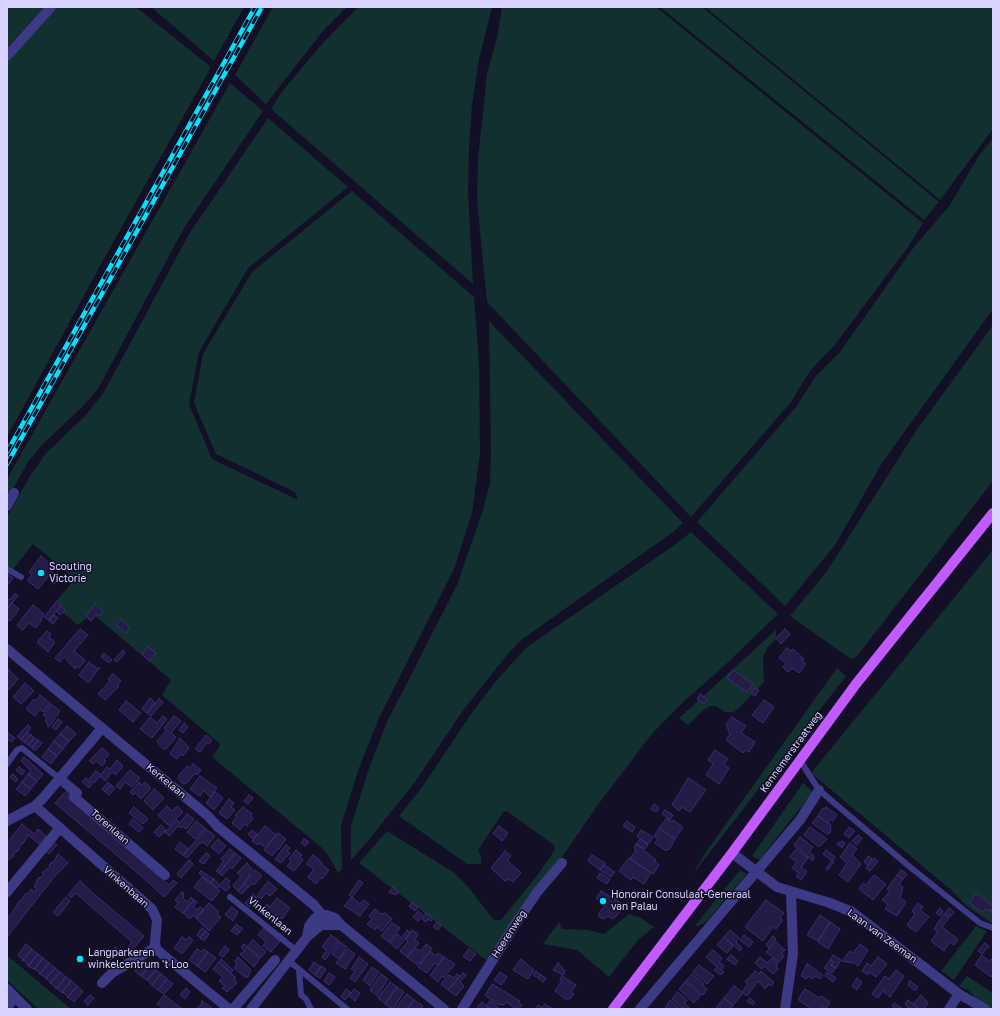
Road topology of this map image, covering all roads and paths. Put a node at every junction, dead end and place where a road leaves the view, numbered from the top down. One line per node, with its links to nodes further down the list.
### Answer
1 (52, 7): 2 (street)
2 (7, 56)
3 (14, 493): 4 (street)
4 (7, 506)
5 (993, 513): 10 (main road, Kennemerstraatweg)
6 (7, 569): 7 (lane)
7 (21, 577)
8 (7, 649): 9 (street, Kerkelaan)
9 (102, 728): 12 (street); 24 (street, Kerkelaan)
10 (799, 759): 13 (lane); 17 (main road, Kennemerstraatweg)
11 (7, 764): 12 (lane, Torenlaan)
12 (60, 779): 14 (street); 20 (street, Torenlaan)
13 (819, 790): 19 (street); 25 (lane)
14 (34, 806): 15 (street); 16 (street, Vinkenbaan)
15 (7, 821)
16 (59, 828): 21 (street); 26 (street, Vinkenbaan)
17 (732, 853): 19 (street, Laan van Zeeman); 44 (main road, Kennemerstraatweg)
18 (562, 863): 43 (street, Heerenweg)
19 (756, 872): 22 (street, Laan van Zeeman); 45 (street)
20 (165, 875)
21 (7, 892)
22 (791, 892): 33 (street, Laan van Zeeman); 46 (street)
23 (230, 897): 27 (lane, Vinkenlaan)
24 (323, 920): 27 (street); 42 (street, Kerkelaan)
25 (993, 928)
26 (156, 947): 31 (street); 37 (street)
27 (297, 951): 29 (street)
28 (275, 960): 38 (street)
29 (289, 961): 30 (lane); 39 (street)
30 (299, 970): 40 (lane); 41 (lane)
31 (102, 983)
32 (7, 989): 34 (street)
33 (959, 994): 47 (street); 48 (street, Laan van Zeeman)
34 (15, 998): 35 (street); 36 (street)
35 (7, 1007)
36 (27, 1009)
37 (229, 1009)
38 (233, 1009)
39 (251, 1009)
40 (311, 1009)
41 (347, 1009)
42 (444, 1009)
43 (462, 1009)
44 (613, 1009)
45 (640, 1009)
46 (785, 1009)
47 (950, 1009)
48 (985, 1009)

